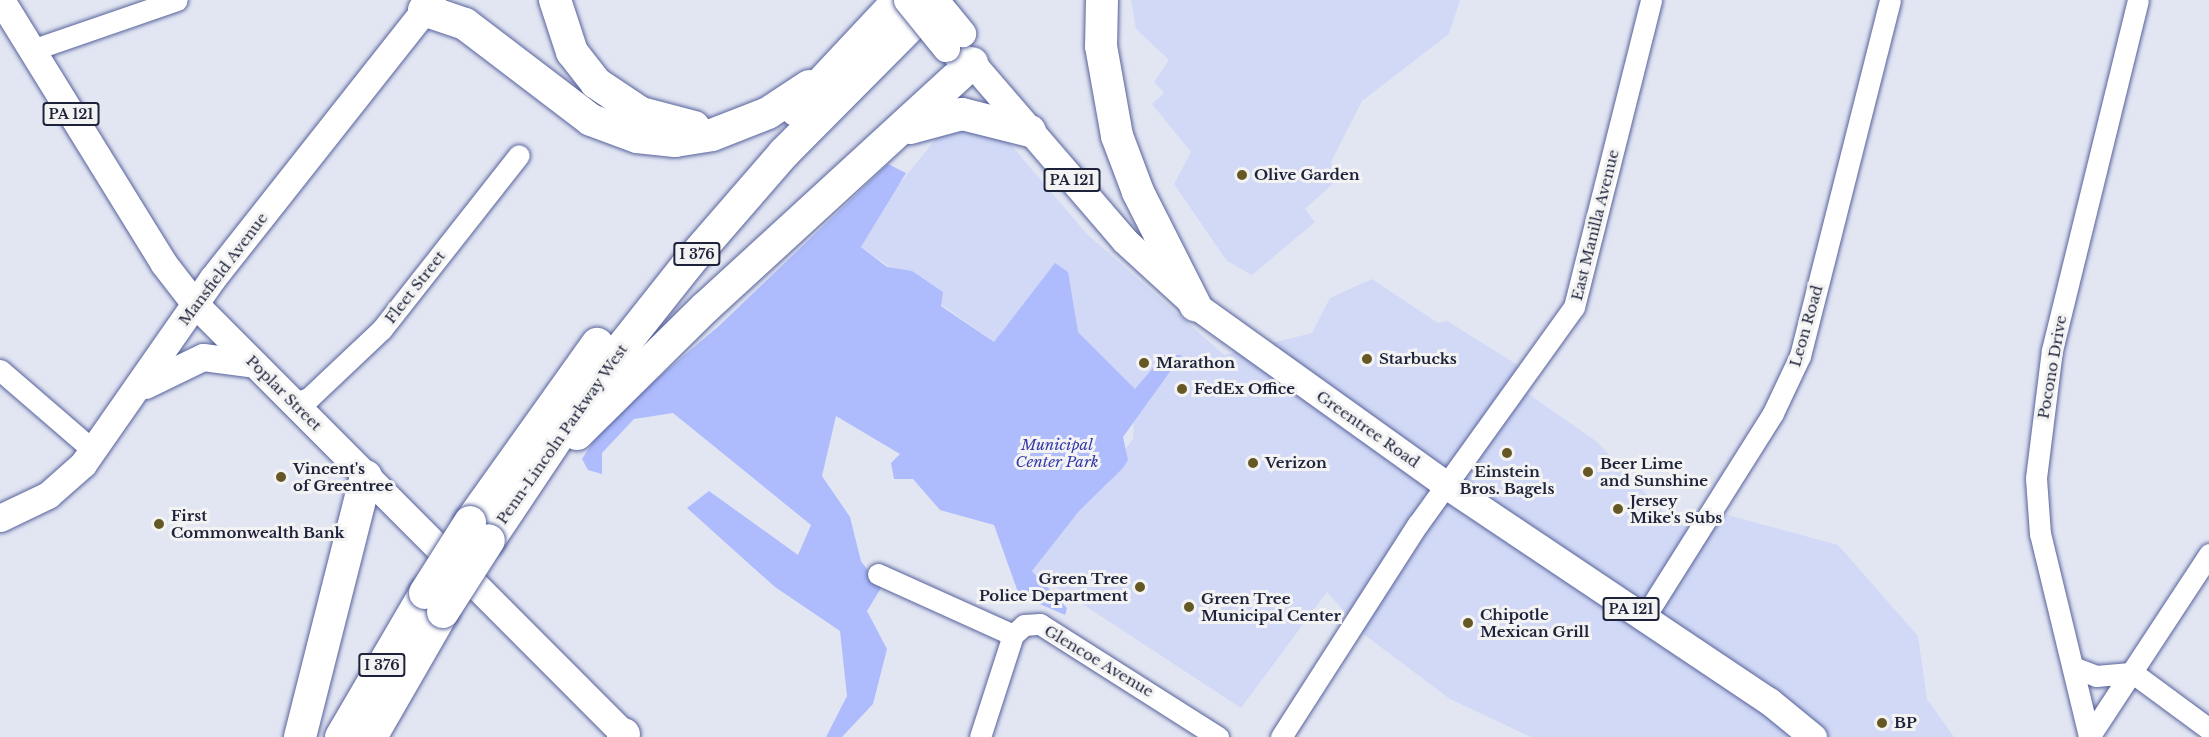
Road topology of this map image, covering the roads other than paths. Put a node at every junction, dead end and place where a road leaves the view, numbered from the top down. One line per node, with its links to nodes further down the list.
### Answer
1 (1, 0): 16 (main road, Poplar Street / PA 121)
2 (177, 0): 16 (street)
3 (461, 0): 13 (highway)
4 (555, 0): 17 (highway)
5 (899, 0): 14 (highway, Penn-Lincoln Parkway West / I 376)
6 (907, 0): 15 (main road, Greentree Road / PA 121, bridge)
7 (936, 0): 15 (main road, Greentree Road / PA 121, bridge); 31 (highway, Penn-Lincoln Parkway West / I 376)
8 (1102, 0): 22 (highway)
9 (1651, 0): 29 (street, East Manilla Avenue)
10 (1890, 0): 35 (street, Leon Road)
11 (2138, 0): 37 (street, Pocono Drive)
12 (428, 5): 13 (highway); 21 (main road, Mansfield Avenue)
13 (480, 33): 17 (highway)
14 (854, 46): 17 (highway); 31 (highway, Penn-Lincoln Parkway West / I 376)
15 (960, 48): 18 (main road, Greentree Road / PA 121); 19 (highway)
16 (32, 50): 21 (main road, Poplar Street / PA 121)
17 (751, 122)
18 (1030, 131): 19 (highway); 22 (main road, Greentree Road / PA 121)
19 (889, 142): 31 (highway)
20 (519, 154): 26 (street, Fleet Street)
21 (195, 304): 23 (main road, Poplar Street); 25 (main road, Mansfield Avenue)
22 (1195, 305): 29 (main road, Greentree Road / PA 121)
23 (255, 364): 25 (main road); 26 (main road, Poplar Street)
24 (0, 370): 27 (street)
25 (137, 390): 27 (main road, Mansfield Avenue)
26 (294, 403): 28 (main road, Poplar Street)
27 (94, 451): 30 (main road, Mansfield Avenue)
28 (366, 476): 41 (main road, Poplar Street); 42 (highway)
29 (1446, 485): 35 (main road, Greentree Road / PA 121); 47 (street, East Manilla Avenue)
30 (0, 518)
31 (484, 533): 34 (highway, Penn-Lincoln Parkway West / I 376, bridge)
32 (2209, 554): 38 (street, Pocono Drive)
33 (878, 574): 36 (street)
34 (434, 603): 39 (highway, Penn-Lincoln Parkway West / I 376); 43 (highway, Penn-Lincoln Parkway West / I 376)
35 (1644, 618): 48 (main road, Greentree Road / PA 121)
36 (1013, 635): 45 (street); 46 (street, Glencoe Avenue)
37 (2073, 667): 38 (street); 49 (street, Pocono Drive)
38 (2133, 673): 40 (street); 49 (street, Pocono Drive)
39 (382, 723): 44 (highway, Penn-Lincoln Parkway West / I 376)
40 (2209, 729)
41 (625, 736)
42 (300, 737)
43 (341, 737)
44 (371, 737)
45 (980, 737)
46 (1218, 737)
47 (1281, 737)
48 (1813, 737)
49 (2089, 737)

